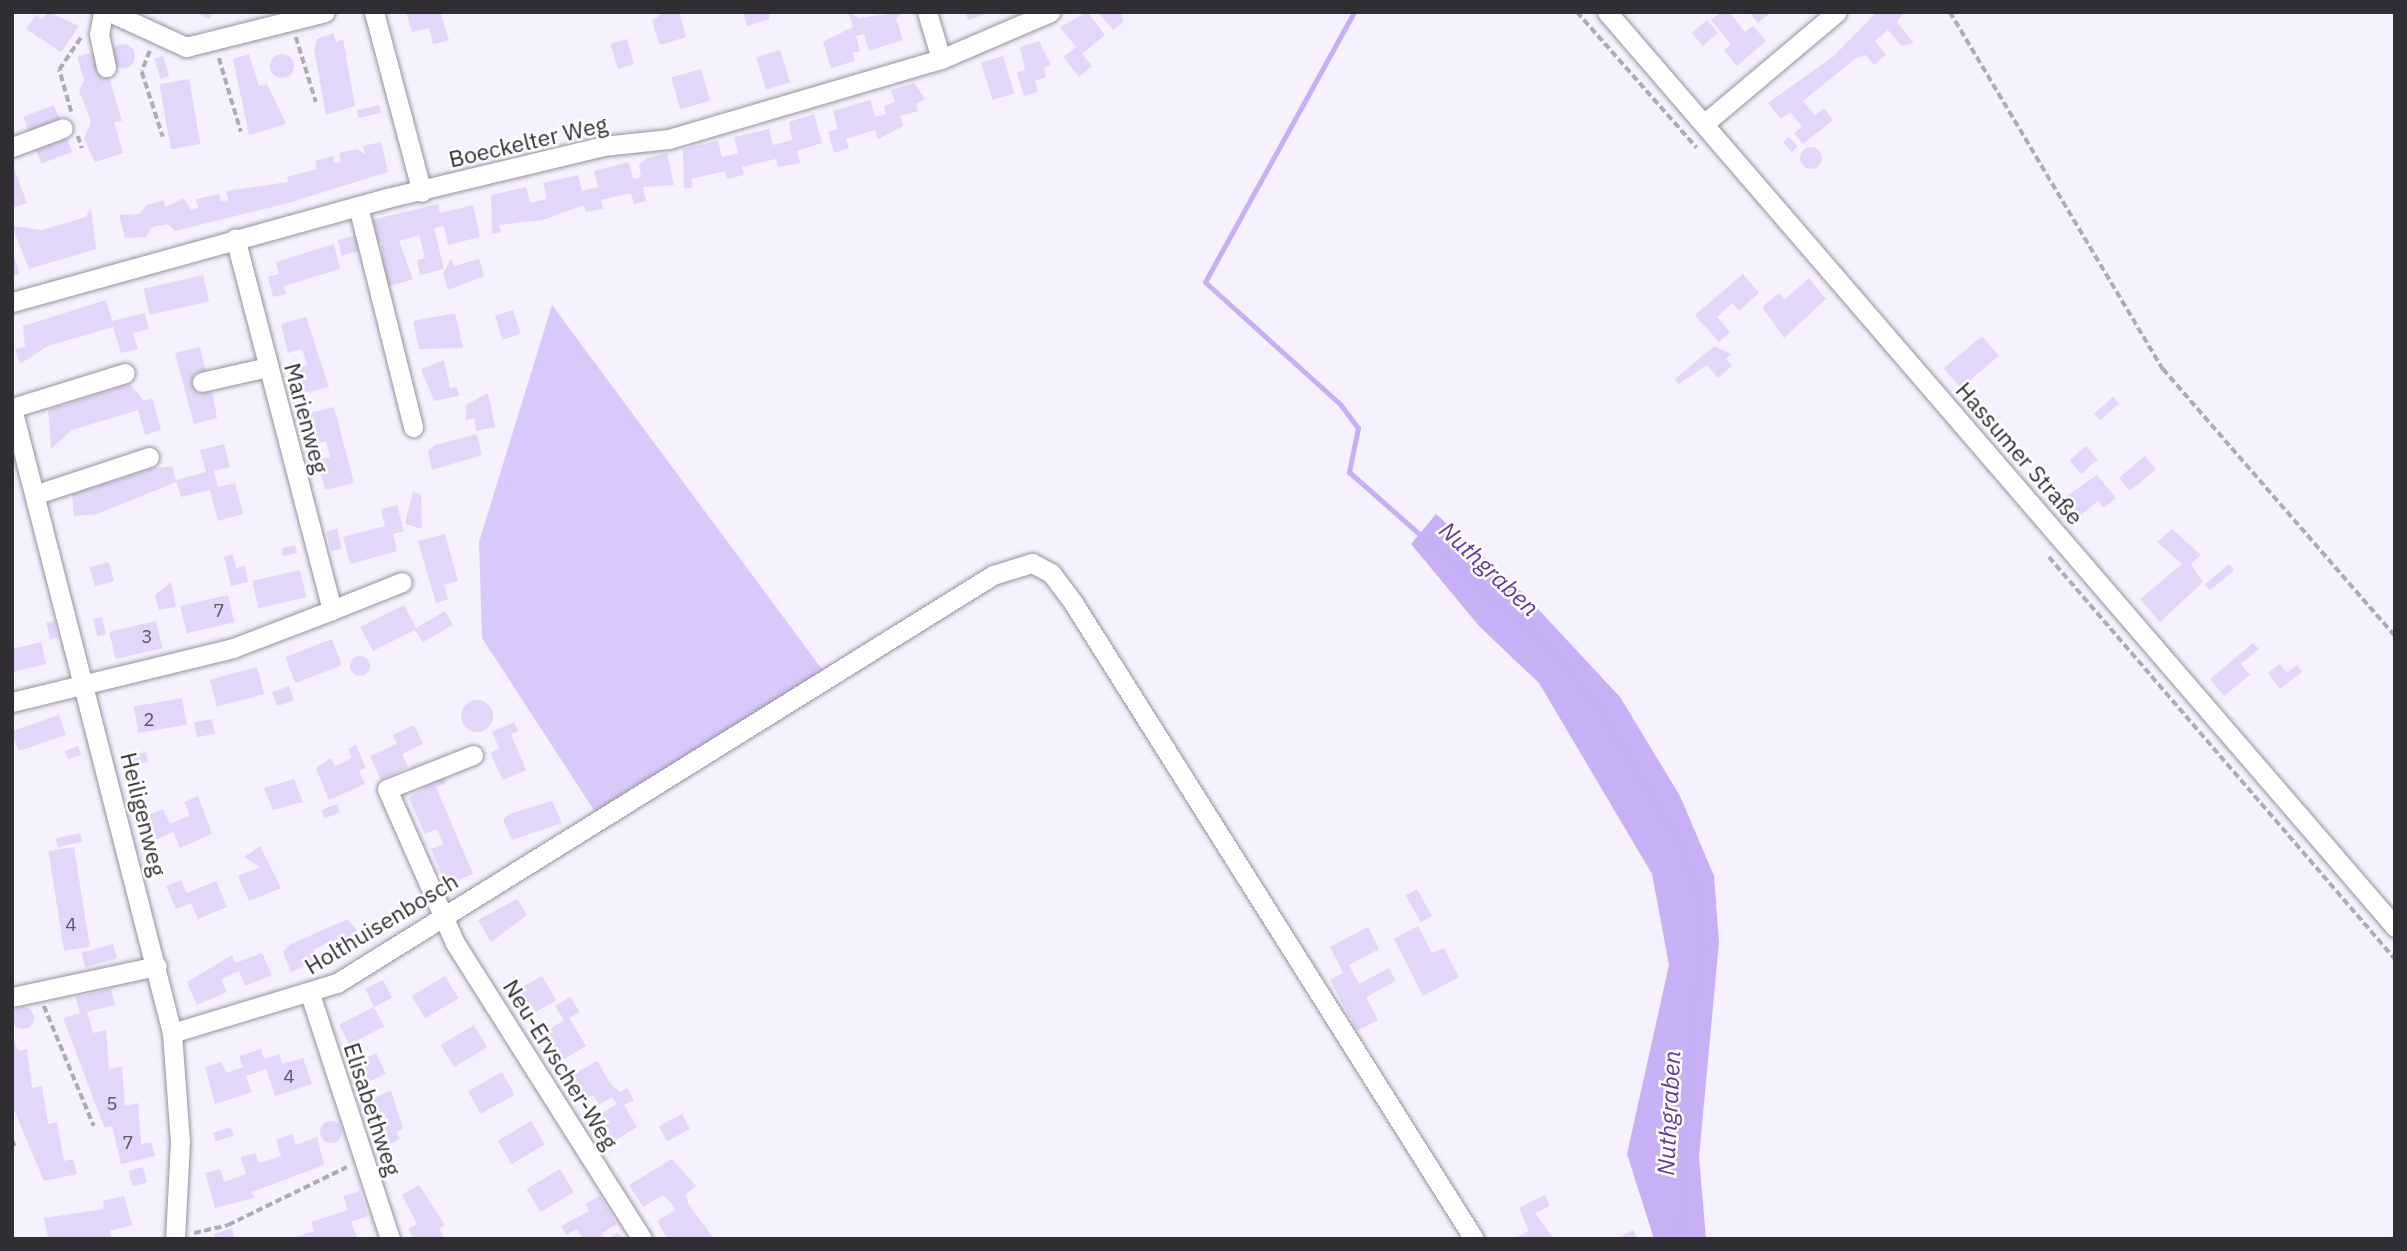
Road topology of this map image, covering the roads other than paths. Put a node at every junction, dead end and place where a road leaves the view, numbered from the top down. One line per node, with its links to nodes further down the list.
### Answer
1 (110, 12): 2 (street)
2 (325, 12)
3 (374, 12): 14 (street)
4 (927, 12): 9 (street)
5 (1049, 12): 9 (street, Boeckelter Weg)
6 (1608, 12): 11 (street, Hassumer Straße)
7 (1838, 12): 11 (street)
8 (97, 18): 10 (street)
9 (941, 59): 14 (street, Boeckelter Weg)
10 (106, 67)
11 (1705, 123): 30 (street, Hassumer Straße)
12 (63, 128): 13 (street)
13 (12, 147)
14 (422, 192): 15 (street, Boeckelter Weg)
15 (358, 206): 16 (street, Boeckelter Weg); 22 (street)
16 (235, 238): 17 (street, Boeckelter Weg); 18 (street, Marienweg)
17 (12, 302)
18 (268, 367): 20 (street); 26 (street, Marienweg)
19 (125, 373): 21 (street)
20 (202, 382)
21 (12, 408): 24 (street, Heiligenweg)
22 (413, 428)
23 (149, 457): 24 (street)
24 (37, 494): 27 (street, Heiligenweg)
25 (402, 582): 26 (street)
26 (332, 610): 27 (street)
27 (86, 684): 28 (street); 33 (street, Heiligenweg)
28 (12, 702)
29 (473, 755): 31 (street, Neu-Ervscher-Weg)
30 (2387, 904): 32 (street, Hassumer Straße)
31 (444, 913): 34 (street, Holthuisenbosch); 39 (street, Neu-Ervscher-Weg); 40 (street, Holthuisenbosch)
32 (2395, 927)
33 (157, 966): 35 (street); 36 (street, Heiligenweg)
34 (310, 994): 36 (street, Holthuisenbosch); 38 (street, Elisabethweg)
35 (12, 997)
36 (172, 1032): 37 (street, Heiligenweg)
37 (175, 1238)
38 (390, 1239)
39 (642, 1239)
40 (1474, 1239)

